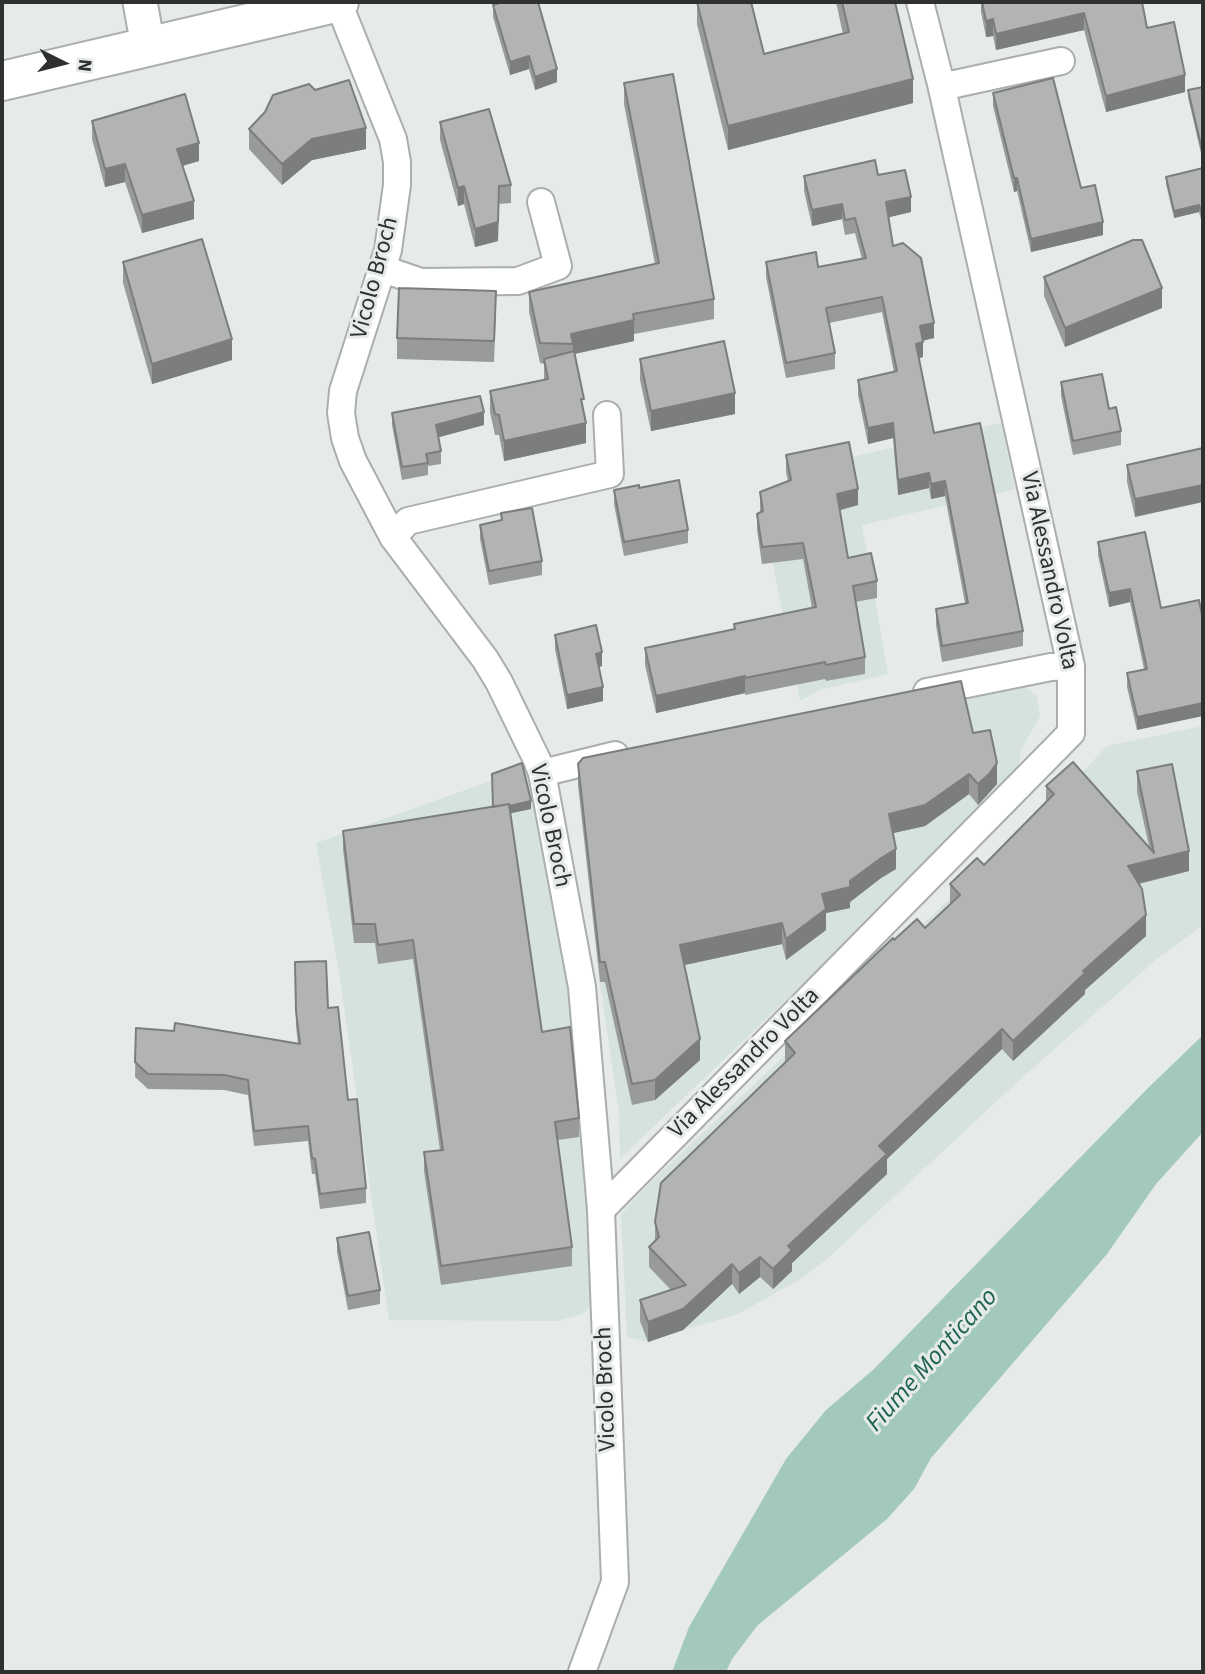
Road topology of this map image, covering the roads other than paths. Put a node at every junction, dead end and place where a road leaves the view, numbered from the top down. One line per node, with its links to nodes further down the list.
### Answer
1 (140, 2): 4 (street)
2 (338, 2): 4 (main road); 9 (street, Vicolo Broch)
3 (920, 2): 7 (street, Via Alessandro Volta)
4 (148, 46): 6 (main road)
5 (1060, 61): 7 (street)
6 (2, 81)
7 (941, 83): 12 (street, Via Alessandro Volta)
8 (541, 202): 9 (street)
9 (383, 269): 11 (street, Vicolo Broch)
10 (607, 415): 11 (street)
11 (393, 537): 15 (street, Vicolo Broch)
12 (1071, 666): 13 (street); 16 (street, Via Alessandro Volta)
13 (901, 697)
14 (642, 750): 15 (street)
15 (542, 773): 16 (street, Vicolo Broch)
16 (601, 1210): 17 (street, Vicolo Broch)
17 (582, 1672)

